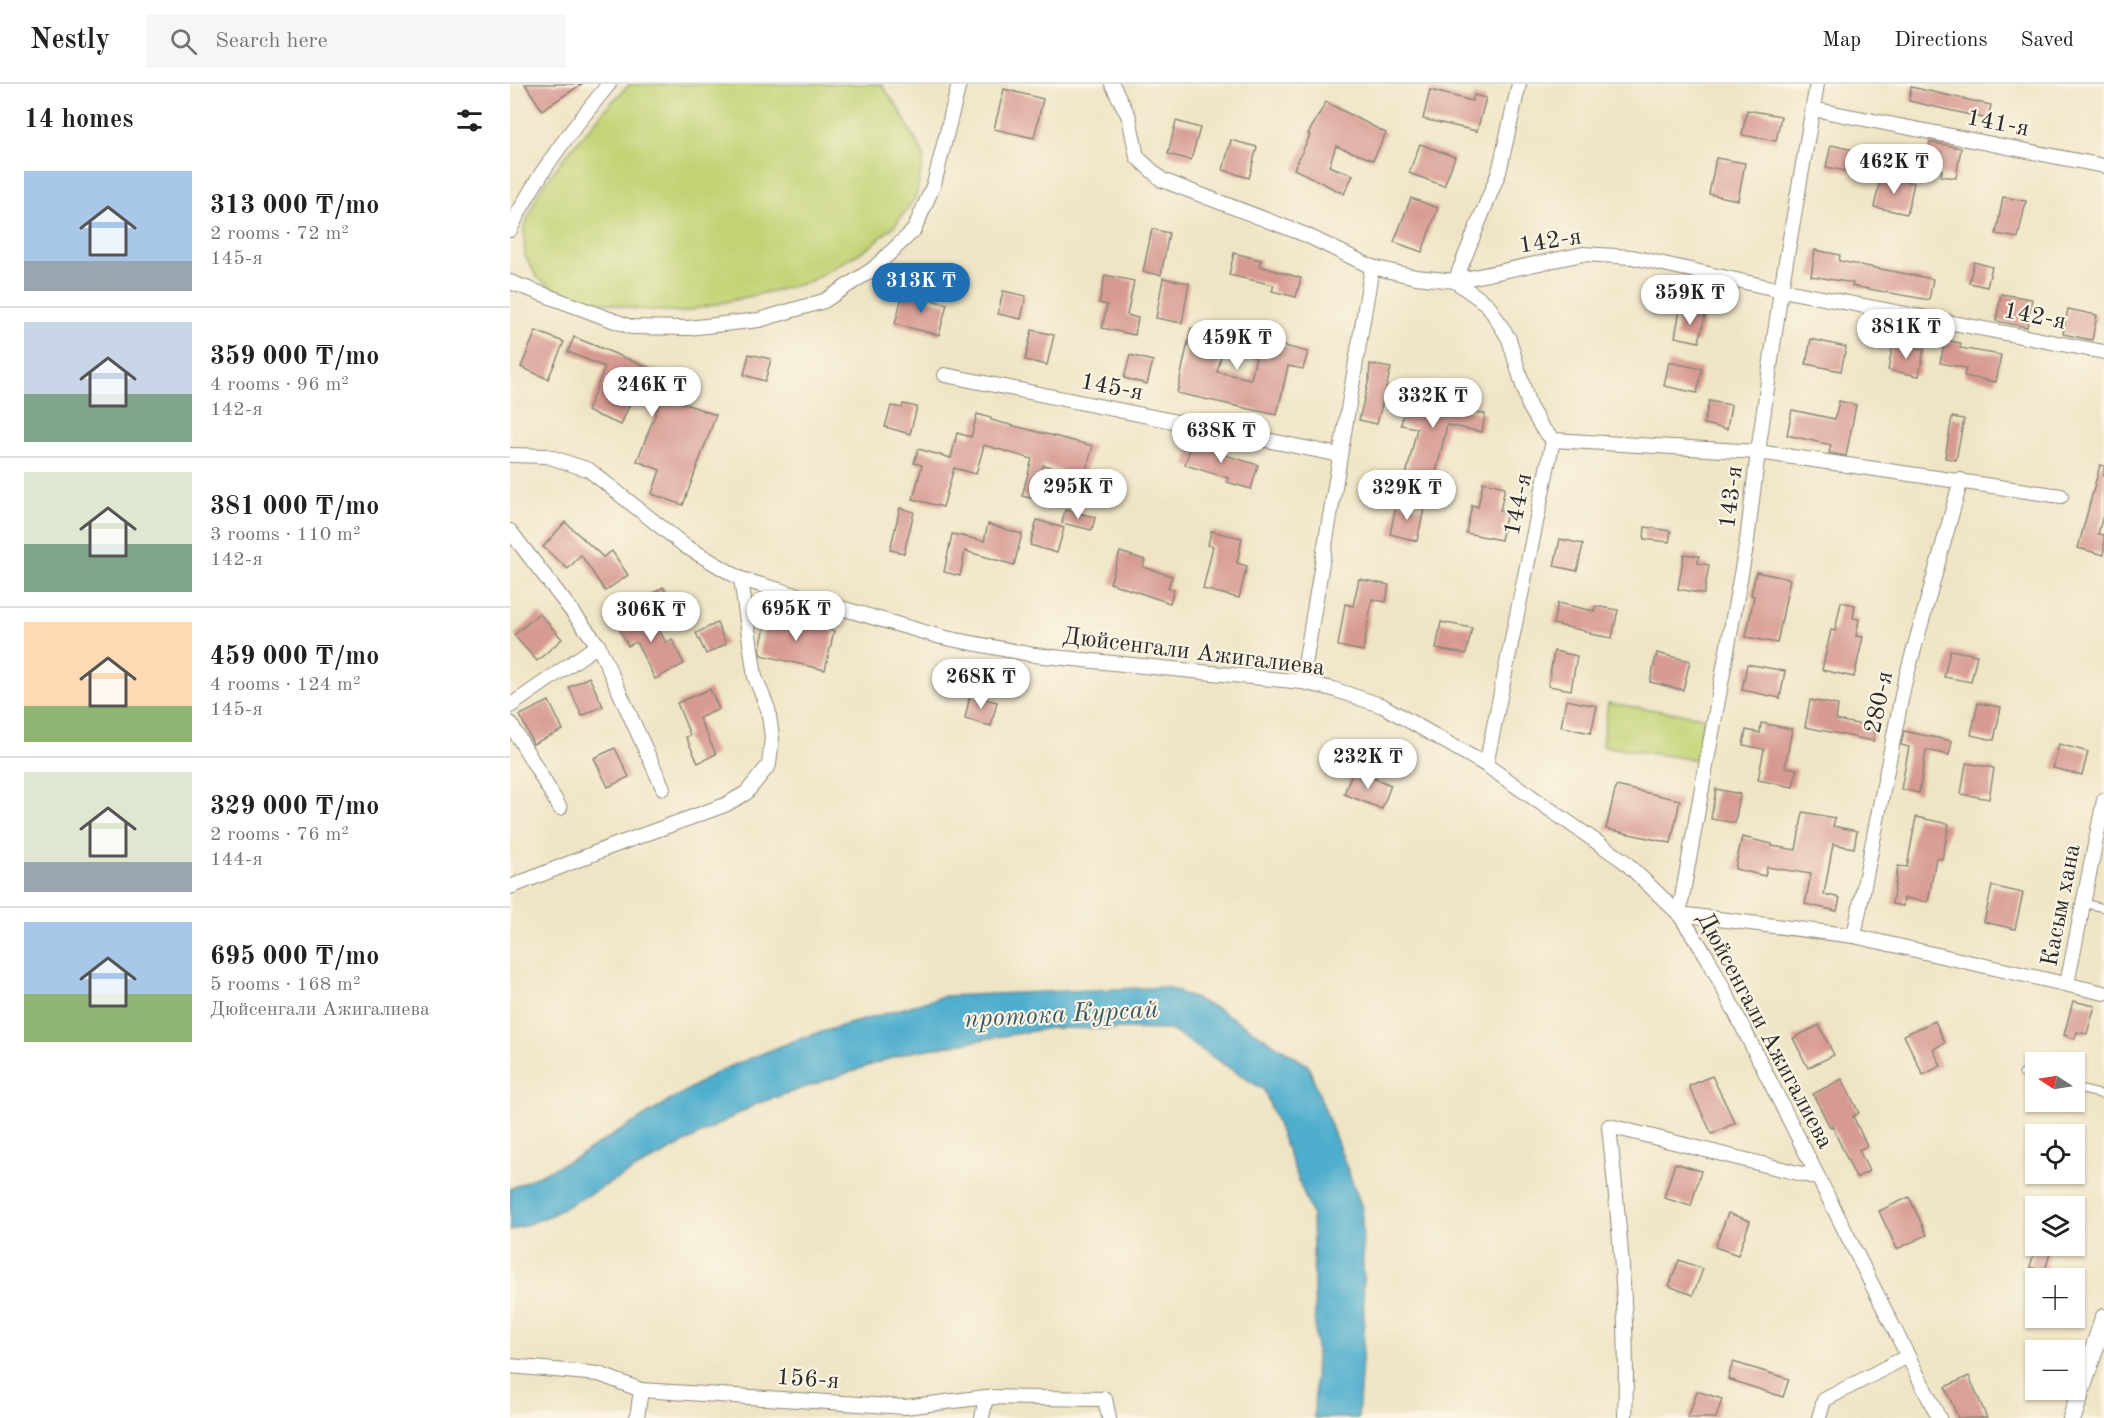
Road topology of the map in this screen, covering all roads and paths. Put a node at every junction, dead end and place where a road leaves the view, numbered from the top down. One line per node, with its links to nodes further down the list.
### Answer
1 (609, 84): 8 (street)
2 (959, 84): 11 (street)
3 (1112, 84): 9 (street, 142-я)
4 (1519, 84): 10 (street)
5 (1817, 84): 6 (street, 143-я)
6 (1813, 109): 7 (street, 141-я); 12 (street, 143-я)
7 (2104, 166)
8 (510, 230)
9 (1372, 267): 10 (street, 142-я); 18 (street)
10 (1455, 281): 12 (street, 142-я); 15 (street)
11 (510, 282)
12 (1781, 290): 13 (street, 142-я); 16 (street, 143-я)
13 (2104, 351)
14 (945, 375): 18 (street, 145-я)
15 (1553, 440): 16 (street); 27 (street, 144-я)
16 (1758, 452): 19 (street); 34 (street, 143-я)
17 (510, 455): 22 (street, Дюйсенгали Ажигалиева)
18 (1340, 455): 24 (street)
19 (1961, 480): 20 (street); 35 (street, 280-я)
20 (2061, 496)
21 (510, 531): 23 (street)
22 (741, 579): 24 (street, Дюйсенгали Ажигалиева); 31 (street)
23 (598, 645): 25 (street); 28 (street)
24 (1302, 682): 27 (street, Дюйсенгали Ажигалиева)
25 (510, 706)
26 (510, 723): 30 (street)
27 (1486, 765): 34 (street, Дюйсенгали Ажигалиева)
28 (663, 788)
29 (2104, 800): 32 (street, Касым хана)
30 (560, 808)
31 (510, 887)
32 (2083, 903): 33 (lane); 36 (street, Касым хана)
33 (2104, 908)
34 (1679, 914): 35 (street); 40 (street, Дюйсенгали Ажигалиева)
35 (1854, 936): 36 (street)
36 (2067, 984): 37 (street)
37 (2104, 993)
38 (2085, 1091): 39 (lane)
39 (2104, 1095)
40 (1818, 1178): 42 (street, Дюйсенгали Ажигалиева); 49 (street)
41 (2104, 1318): 52 (street)
42 (1908, 1356): 50 (street); 51 (street, Дюйсенгали Ажигалиева)
43 (510, 1366): 44 (street, 156-я)
44 (641, 1390): 45 (street, 156-я); 46 (street)
45 (986, 1397): 47 (street); 48 (street, 156-я)
46 (637, 1418)
47 (982, 1418)
48 (1109, 1418)
49 (1625, 1418)
50 (1819, 1418)
51 (1939, 1418)
52 (2072, 1418)

